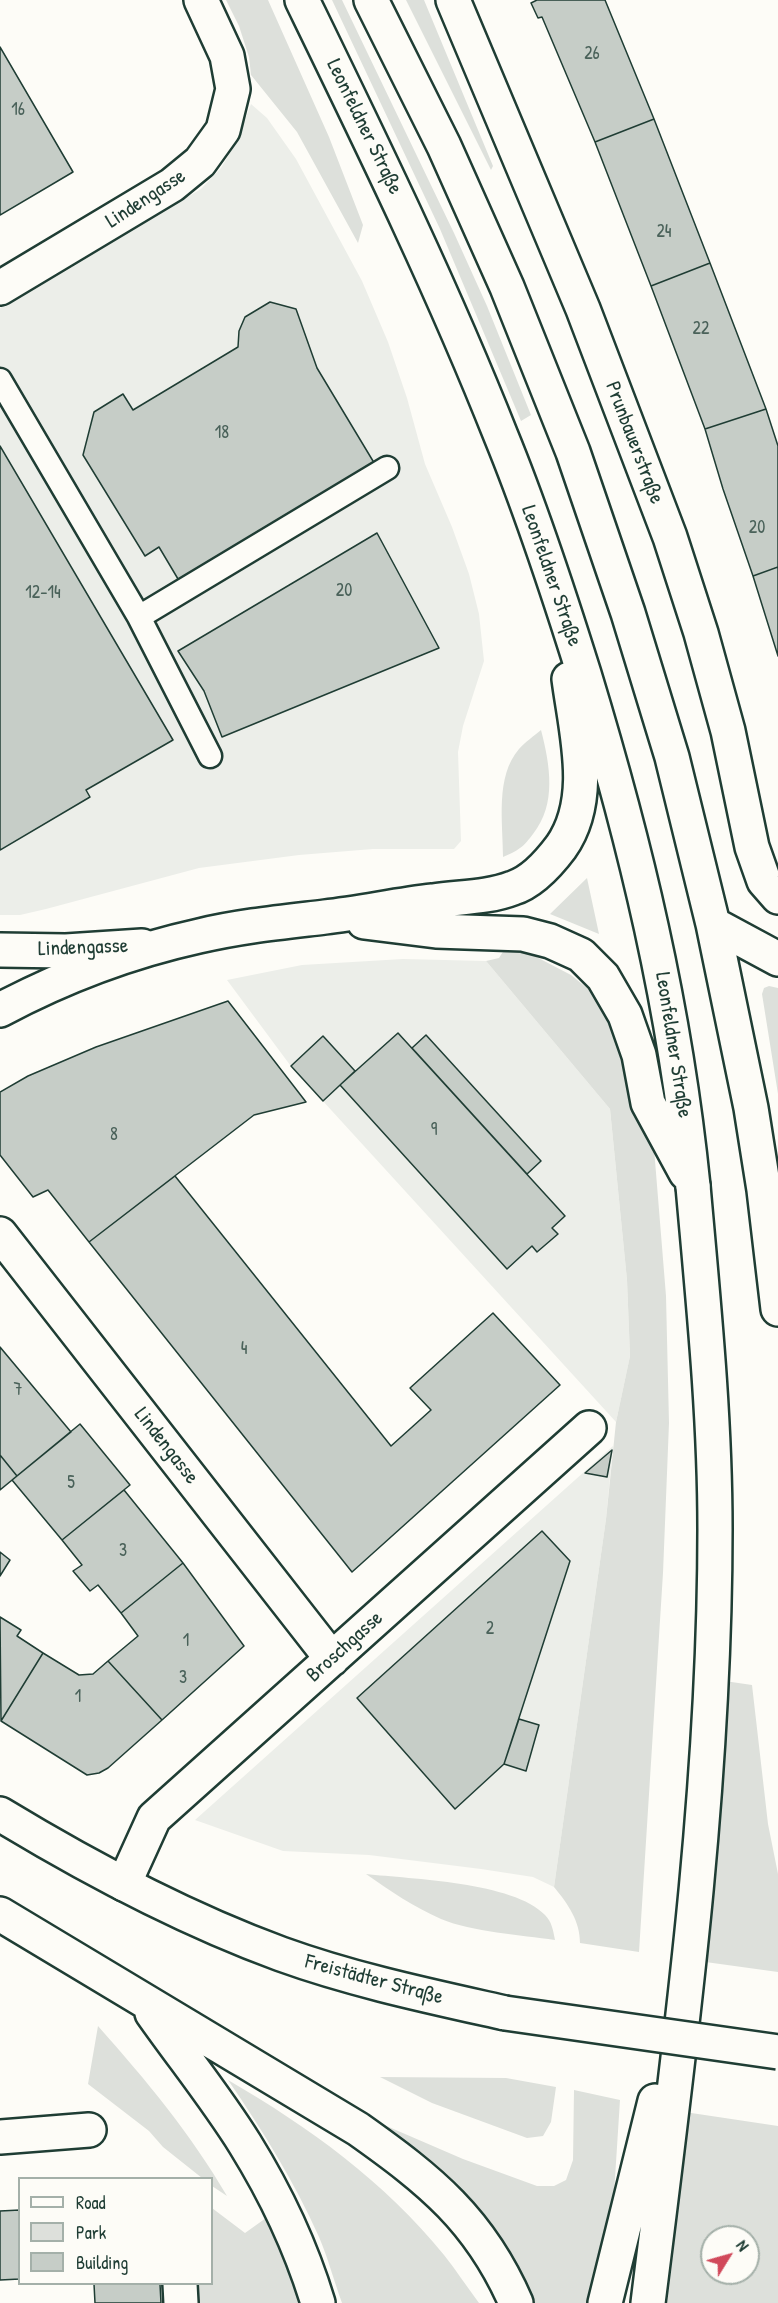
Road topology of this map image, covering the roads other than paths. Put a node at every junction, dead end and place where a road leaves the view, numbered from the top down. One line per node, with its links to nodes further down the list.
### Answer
1 (201, 0): 5 (main road, Lindengasse)
2 (302, 0): 8 (main road, Leonfeldner Straße)
3 (371, 0): 13 (main road)
4 (453, 0): 11 (main road, Prunbauerstraße)
5 (0, 288)
6 (0, 380): 9 (lane)
7 (387, 468): 9 (lane)
8 (555, 582): 12 (main road); 18 (main road, Leonfeldner Straße)
9 (139, 617): 10 (lane)
10 (210, 756)
11 (778, 897)
12 (326, 917): 14 (main road); 18 (main road)
13 (713, 924): 16 (main road); 20 (main road)
14 (165, 944): 15 (main road, Lindengasse); 17 (main road)
15 (0, 950)
16 (778, 959)
17 (0, 1010)
18 (693, 1185): 26 (main road, Leonfeldner Straße)
19 (0, 1234): 22 (main road, Lindengasse)
20 (778, 1309)
21 (589, 1428): 22 (main road, Broschgasse)
22 (332, 1659): 24 (main road, Broschgasse)
23 (0, 1814): 24 (main road, Freistädter Straße)
24 (124, 1884): 28 (main road, Freistädter Straße, bridge)
25 (0, 1914): 27 (main road)
26 (692, 1948): 35 (main road); 36 (main road)
27 (144, 2002): 33 (main road); 34 (main road)
28 (778, 2052)
29 (89, 2130): 30 (main road)
30 (0, 2136)
31 (180, 2285): 32 (main road)
32 (181, 2303)
33 (318, 2303)
34 (516, 2303)
35 (605, 2303)
36 (648, 2303)

